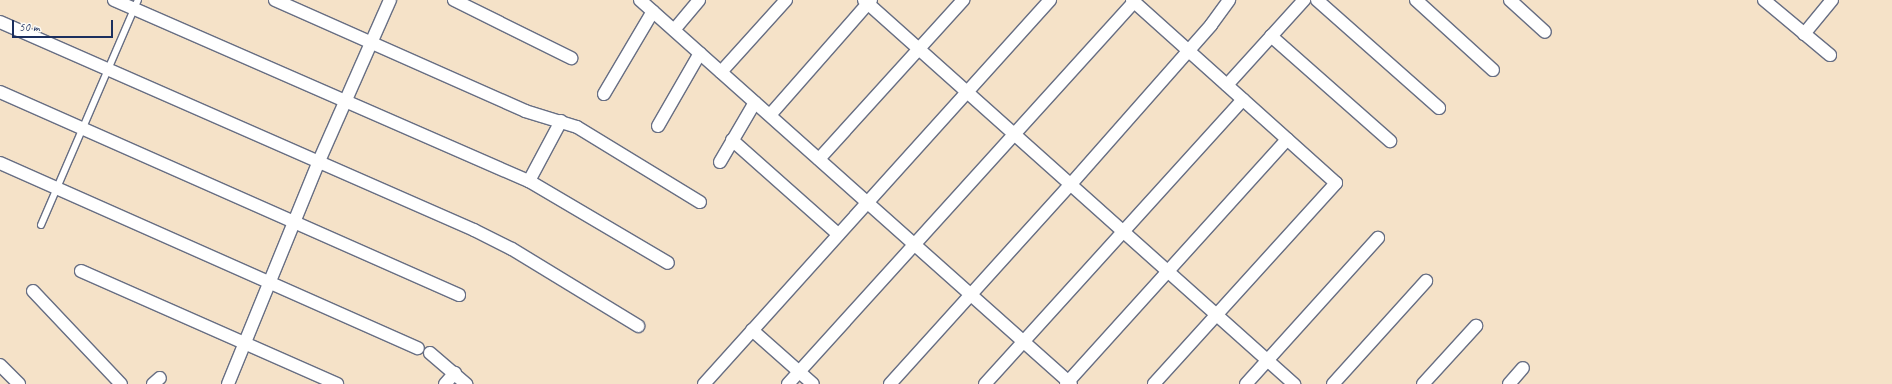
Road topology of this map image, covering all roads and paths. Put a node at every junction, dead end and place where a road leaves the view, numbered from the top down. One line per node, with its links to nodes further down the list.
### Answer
1 (114, 0): 19 (street)
2 (275, 0): 26 (street)
3 (390, 0): 26 (street)
4 (454, 0): 31 (street)
5 (640, 0): 20 (street)
6 (699, 0): 22 (street)
7 (786, 0): 34 (street)
8 (963, 0): 27 (street)
9 (1050, 0): 37 (street)
10 (1229, 0): 28 (street)
11 (1304, 0): 25 (street)
12 (1318, 0): 42 (street)
13 (1416, 0): 33 (street)
14 (1510, 0): 23 (street)
15 (1764, 0): 24 (street)
16 (1832, 0): 24 (street)
17 (868, 1): 27 (street); 43 (street)
18 (1133, 1): 28 (street); 47 (street)
19 (136, 4): 32 (lane); 40 (street)
20 (653, 11): 22 (street); 38 (street)
21 (0, 22): 32 (street)
22 (674, 30): 29 (street)
23 (1545, 32)
24 (1804, 34): 30 (street)
25 (1271, 36): 35 (street); 50 (street)
26 (371, 43): 40 (street); 44 (street)
27 (919, 48): 37 (street); 51 (street)
28 (1188, 48): 35 (street); 56 (street)
29 (700, 53): 34 (street); 45 (street)
30 (1830, 56)
31 (571, 58)
32 (108, 70): 46 (lane); 52 (street)
33 (1493, 70)
34 (721, 72): 41 (street)
35 (1227, 85): 39 (street)
36 (0, 92): 46 (street)
37 (967, 92): 47 (street); 59 (street)
38 (604, 94)
39 (1243, 99): 48 (street); 62 (street)
40 (346, 102): 52 (street); 55 (street)
41 (755, 102): 43 (street); 49 (street)
42 (1439, 108)
43 (770, 115): 51 (street)
44 (561, 121): 55 (street); 58 (street)
45 (658, 126)
46 (83, 128): 57 (lane); 60 (street)
47 (1014, 134): 56 (street); 65 (street)
48 (1287, 139): 68 (street); 74 (street)
49 (732, 140): 53 (street); 63 (street)
50 (1390, 141)
51 (819, 159): 59 (street)
52 (319, 161): 60 (street); 75 (street)
53 (720, 162)
54 (0, 163): 57 (street)
55 (530, 181): 66 (street)
56 (1070, 184): 62 (street); 73 (street)
57 (57, 188): 61 (lane); 70 (street)
58 (700, 202)
59 (867, 202): 63 (street); 65 (street)
60 (296, 222): 70 (street); 72 (street)
61 (41, 225)
62 (1123, 231): 68 (street); 79 (street)
63 (838, 234): 77 (street)
64 (1378, 238): 82 (street)
65 (914, 244): 73 (street); 85 (street)
66 (668, 263)
67 (81, 271): 78 (street)
68 (1168, 271): 74 (street); 87 (street)
69 (1426, 281): 102 (street)
70 (269, 282): 78 (street); 80 (street)
71 (33, 291): 89 (street)
72 (460, 295)
73 (971, 295): 79 (street); 97 (street)
74 (1217, 315): 82 (street); 99 (street)
75 (638, 326)
76 (1476, 326): 103 (street)
77 (752, 330): 85 (street); 94 (street)
78 (245, 341): 90 (street); 91 (street)
79 (1024, 342): 87 (street); 98 (street)
80 (418, 348)
81 (430, 353): 86 (street)
82 (1267, 360): 100 (street); 101 (street)
83 (0, 365): 88 (street)
84 (1523, 368): 104 (street)
85 (799, 372): 95 (street); 96 (street)
86 (455, 374): 92 (street); 93 (street)
87 (1068, 383)
88 (19, 384)
89 (121, 384)
90 (228, 384)
91 (337, 384)
92 (445, 384)
93 (466, 384)
94 (704, 384)
95 (788, 384)
96 (813, 384)
97 (890, 384)
98 (985, 384)
99 (1154, 384)
100 (1246, 384)
101 (1294, 384)
102 (1333, 384)
103 (1423, 384)
104 (1509, 384)

